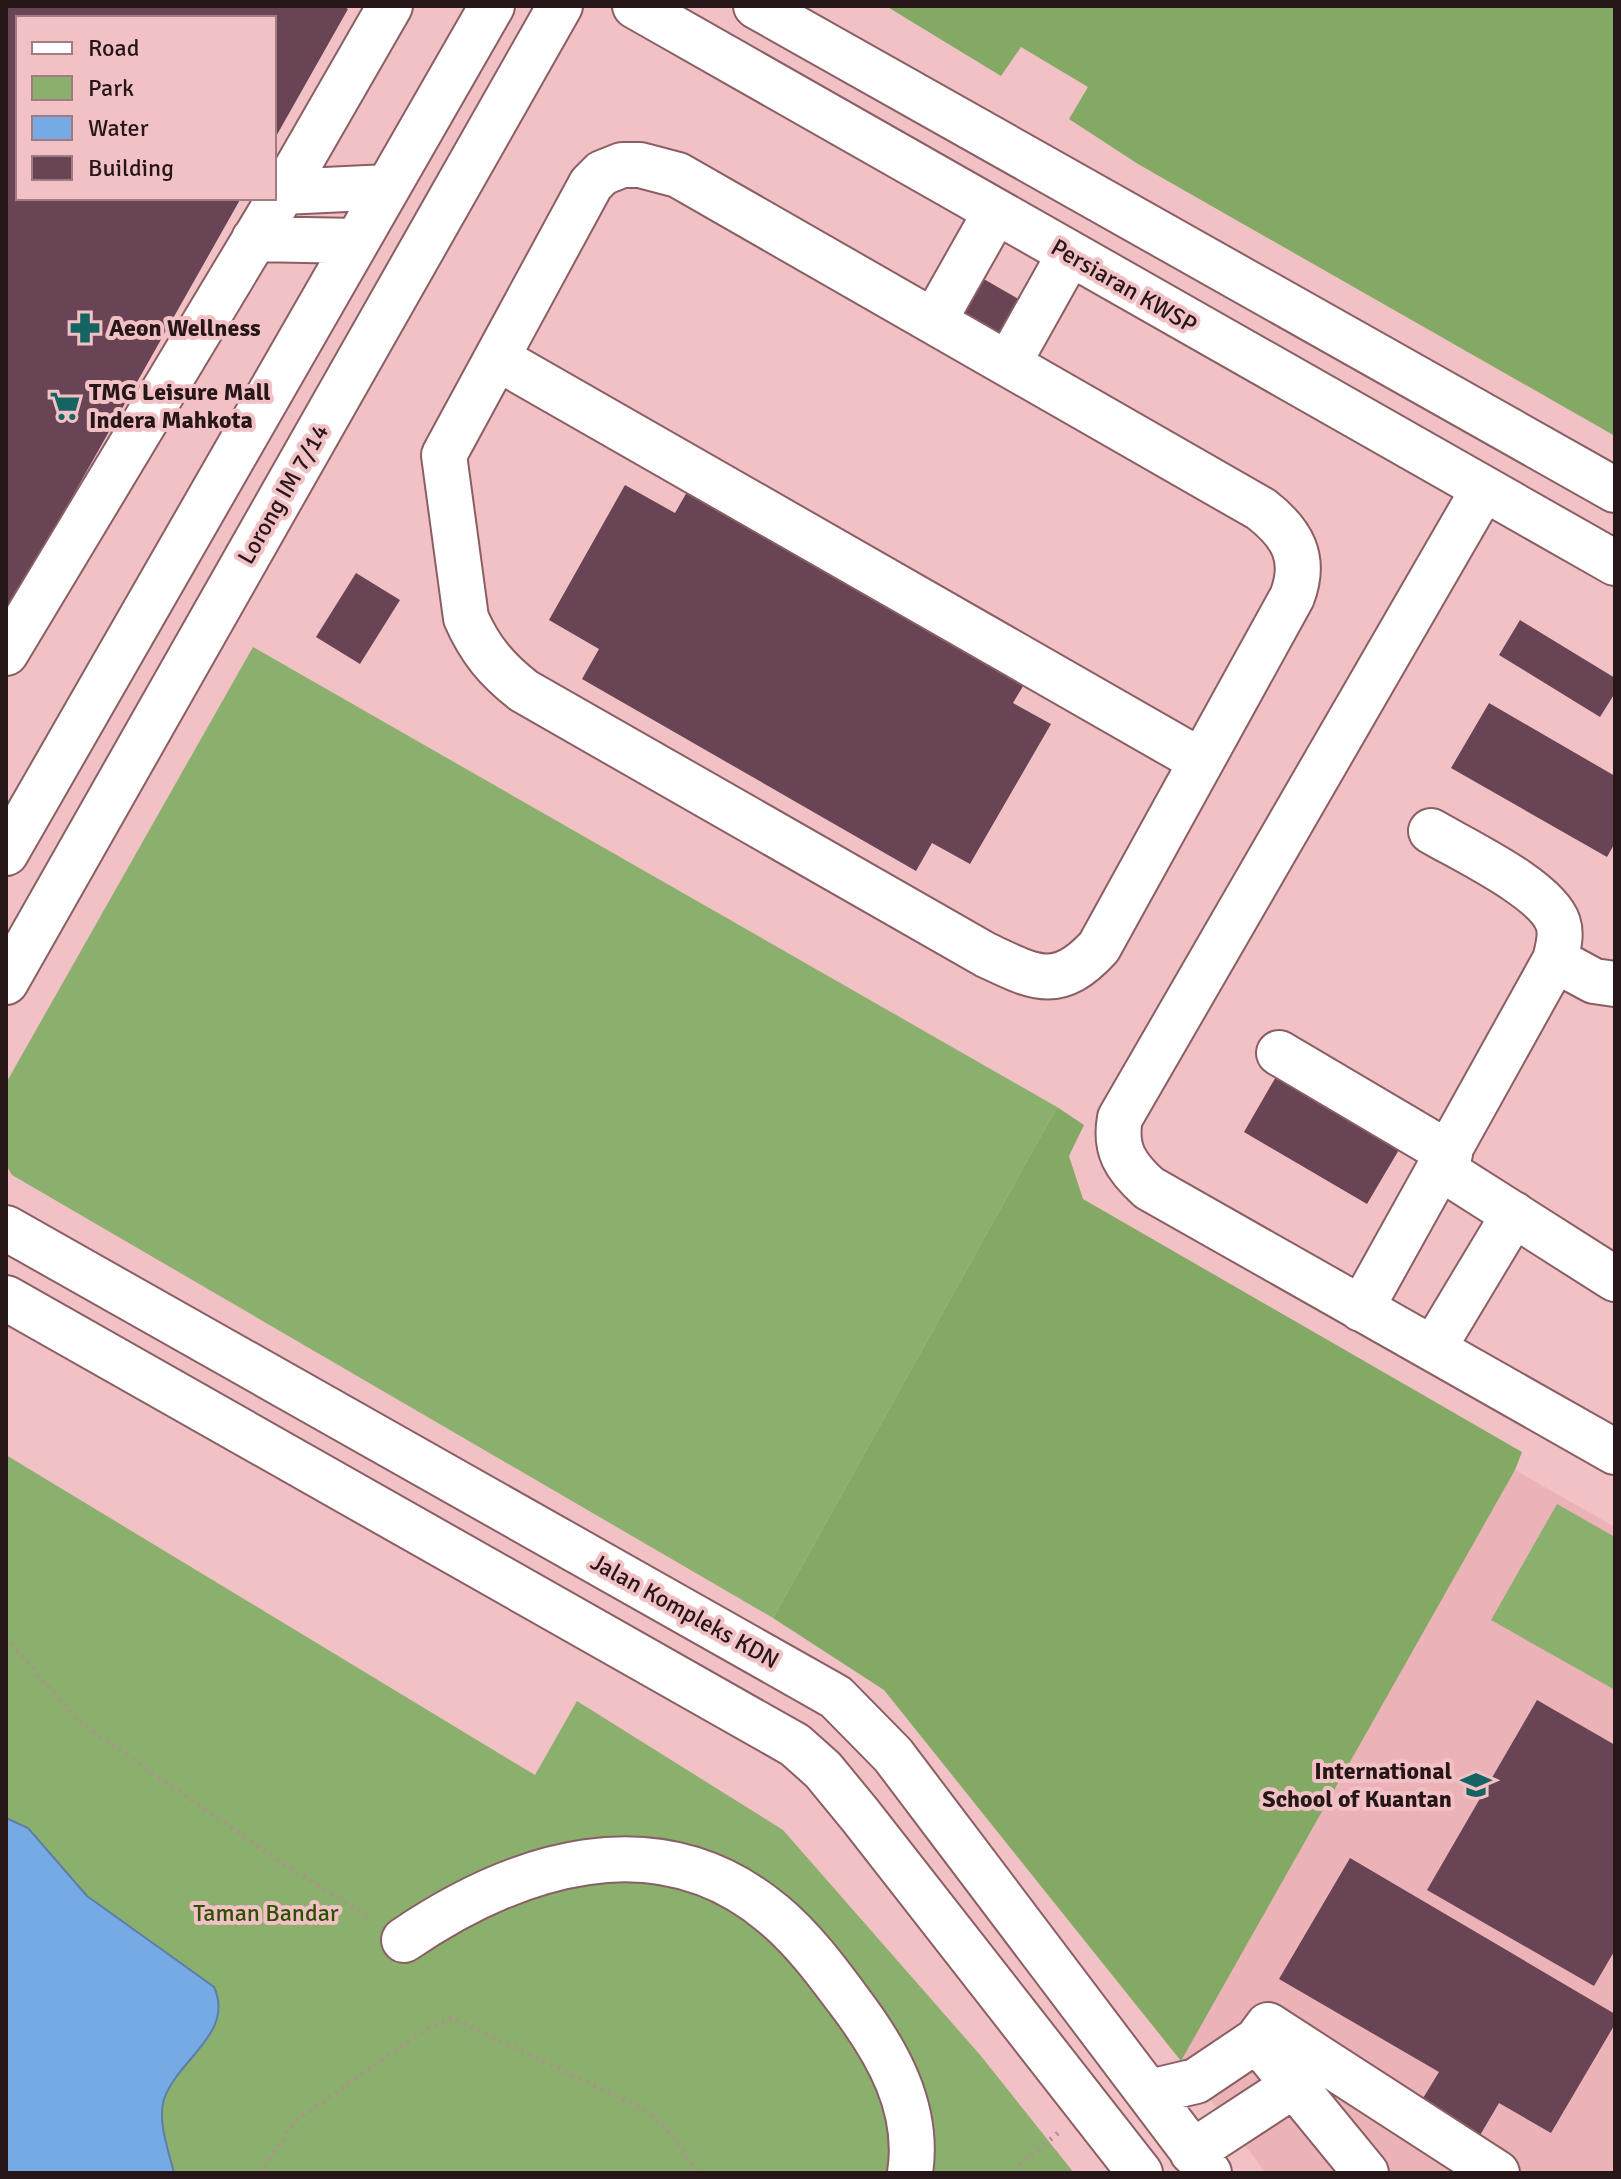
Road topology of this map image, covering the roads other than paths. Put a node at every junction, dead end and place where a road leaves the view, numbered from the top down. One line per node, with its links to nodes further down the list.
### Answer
1 (390, 6): 7 (street)
2 (492, 6): 6 (street)
3 (560, 6): 25 (street, Lorong IM 7/14)
4 (635, 6): 8 (street, Persiaran KWSP)
5 (756, 6): 15 (street)
6 (388, 187): 7 (street); 10 (street)
7 (283, 192): 9 (street)
8 (995, 213): 11 (street, Persiaran KWSP); 12 (street)
9 (254, 239): 10 (street); 20 (street)
10 (357, 241): 23 (street)
11 (1069, 255): 14 (street); 16 (street, Persiaran KWSP)
12 (934, 321): 13 (street); 14 (street)
13 (497, 358): 21 (street); 21 (street)
14 (1008, 364): 21 (street)
15 (1459, 403): 16 (street); 18 (street)
16 (1427, 458): 17 (street, Persiaran KWSP)
17 (1483, 490): 19 (street, Persiaran KWSP); 33 (street)
18 (1615, 490)
19 (1615, 563)
20 (6, 653)
21 (1201, 761)
22 (1431, 831): 24 (street)
23 (7, 838)
24 (1555, 960): 26 (street); 28 (street)
25 (6, 982)
26 (1615, 984)
27 (1279, 1053): 28 (street)
28 (1446, 1162): 29 (street); 33 (street)
29 (1514, 1214): 31 (street); 34 (street)
30 (6, 1228): 36 (street, Jalan Kompleks KDN)
31 (1615, 1279)
32 (6, 1298): 37 (street)
33 (1361, 1309): 34 (street)
34 (1433, 1349): 35 (street)
35 (1615, 1452)
36 (853, 1710): 37 (street); 41 (street, Jalan Kompleks KDN)
37 (810, 1757): 44 (street)
38 (404, 1940): 43 (street)
39 (1257, 2040): 40 (street); 41 (street); 46 (street)
40 (1293, 2086): 42 (street); 45 (street)
41 (1150, 2092): 42 (street, Jalan Kompleks KDN)
42 (1201, 2162)
43 (910, 2173)
44 (1140, 2173)
45 (1366, 2173)
46 (1497, 2173)

